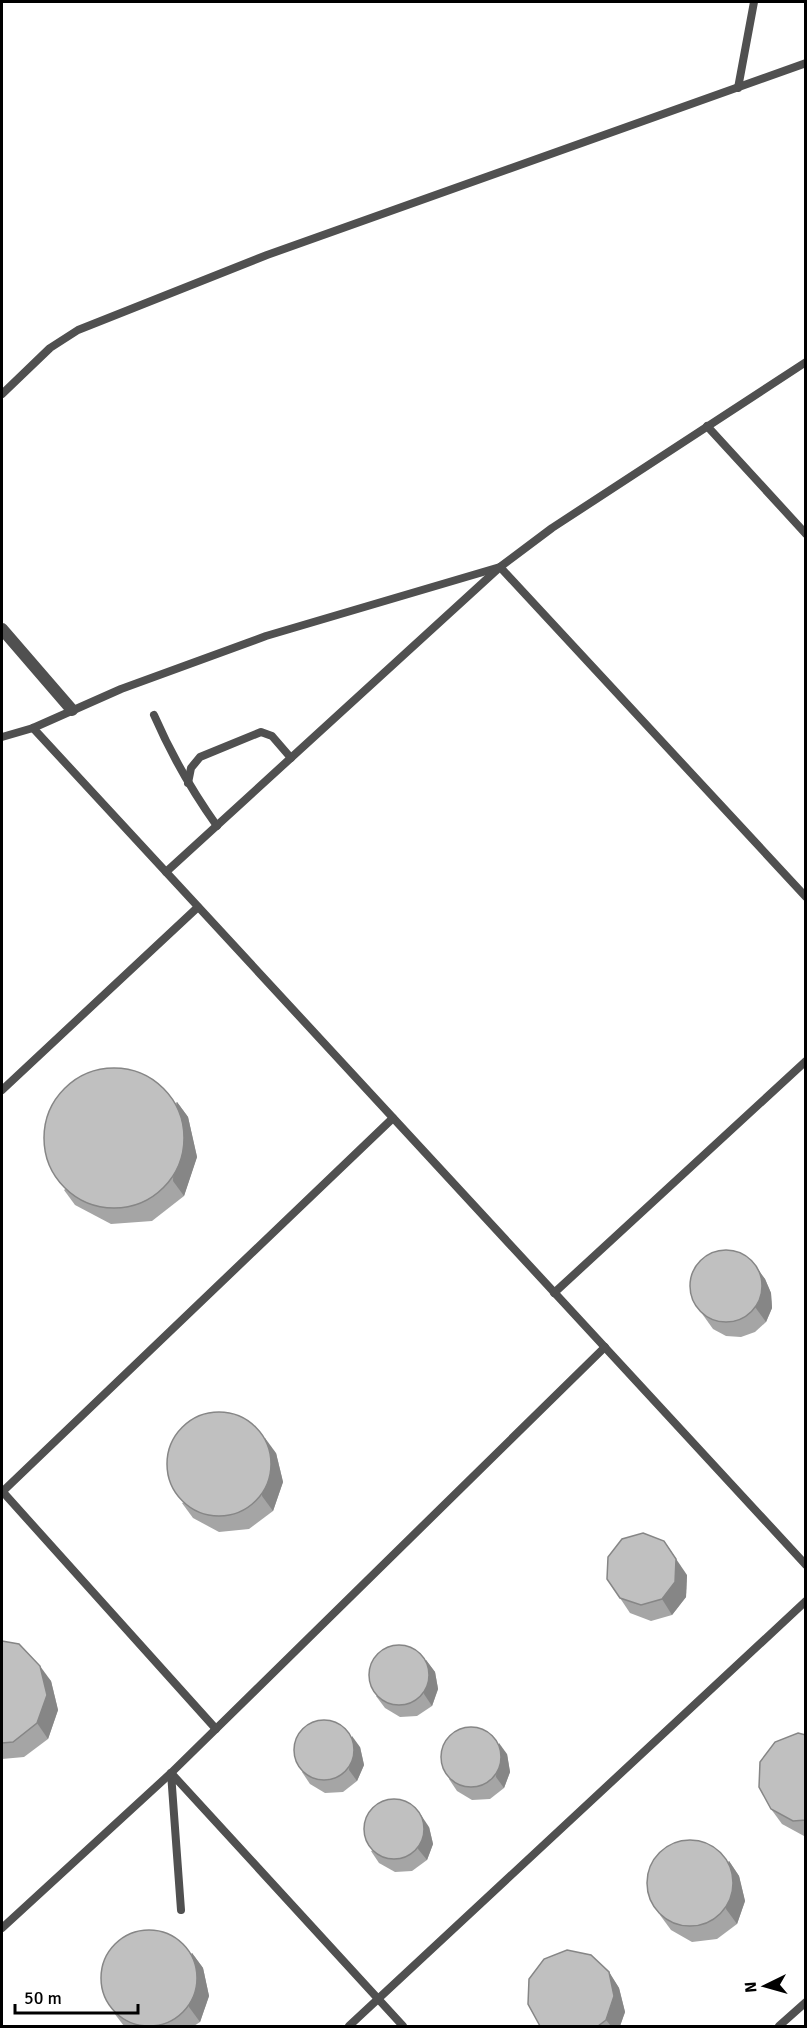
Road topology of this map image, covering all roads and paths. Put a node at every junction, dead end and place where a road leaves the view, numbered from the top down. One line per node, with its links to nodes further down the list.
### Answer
1 (754, 2): 3 (lane)
2 (806, 63): 3 (lane)
3 (738, 88): 5 (lane)
4 (806, 362): 6 (lane)
5 (2, 394)
6 (707, 426): 7 (lane); 8 (lane)
7 (806, 534)
8 (500, 567): 10 (lane); 14 (lane); 18 (lane)
9 (2, 629): 10 (street)
10 (72, 711): 12 (lane)
11 (154, 715): 15 (lane)
12 (33, 728): 13 (lane); 17 (lane)
13 (2, 737)
14 (291, 758): 15 (lane); 16 (lane)
15 (188, 783): 16 (lane)
16 (217, 826): 17 (lane)
17 (166, 872): 19 (lane)
18 (806, 897)
19 (198, 907): 21 (lane); 22 (lane)
20 (806, 1061): 23 (lane)
21 (2, 1090)
22 (393, 1118): 23 (lane); 25 (lane)
23 (554, 1293): 24 (lane)
24 (604, 1347): 26 (lane); 28 (lane)
25 (2, 1492): 28 (lane)
26 (806, 1565)
27 (806, 1601): 32 (lane)
28 (216, 1729): 29 (lane)
29 (171, 1773): 30 (lane); 31 (lane); 32 (lane)
30 (181, 1910)
31 (2, 1928)
32 (378, 1999): 34 (lane); 35 (lane)
33 (806, 2002): 36 (lane)
34 (349, 2026)
35 (403, 2026)
36 (779, 2026)

